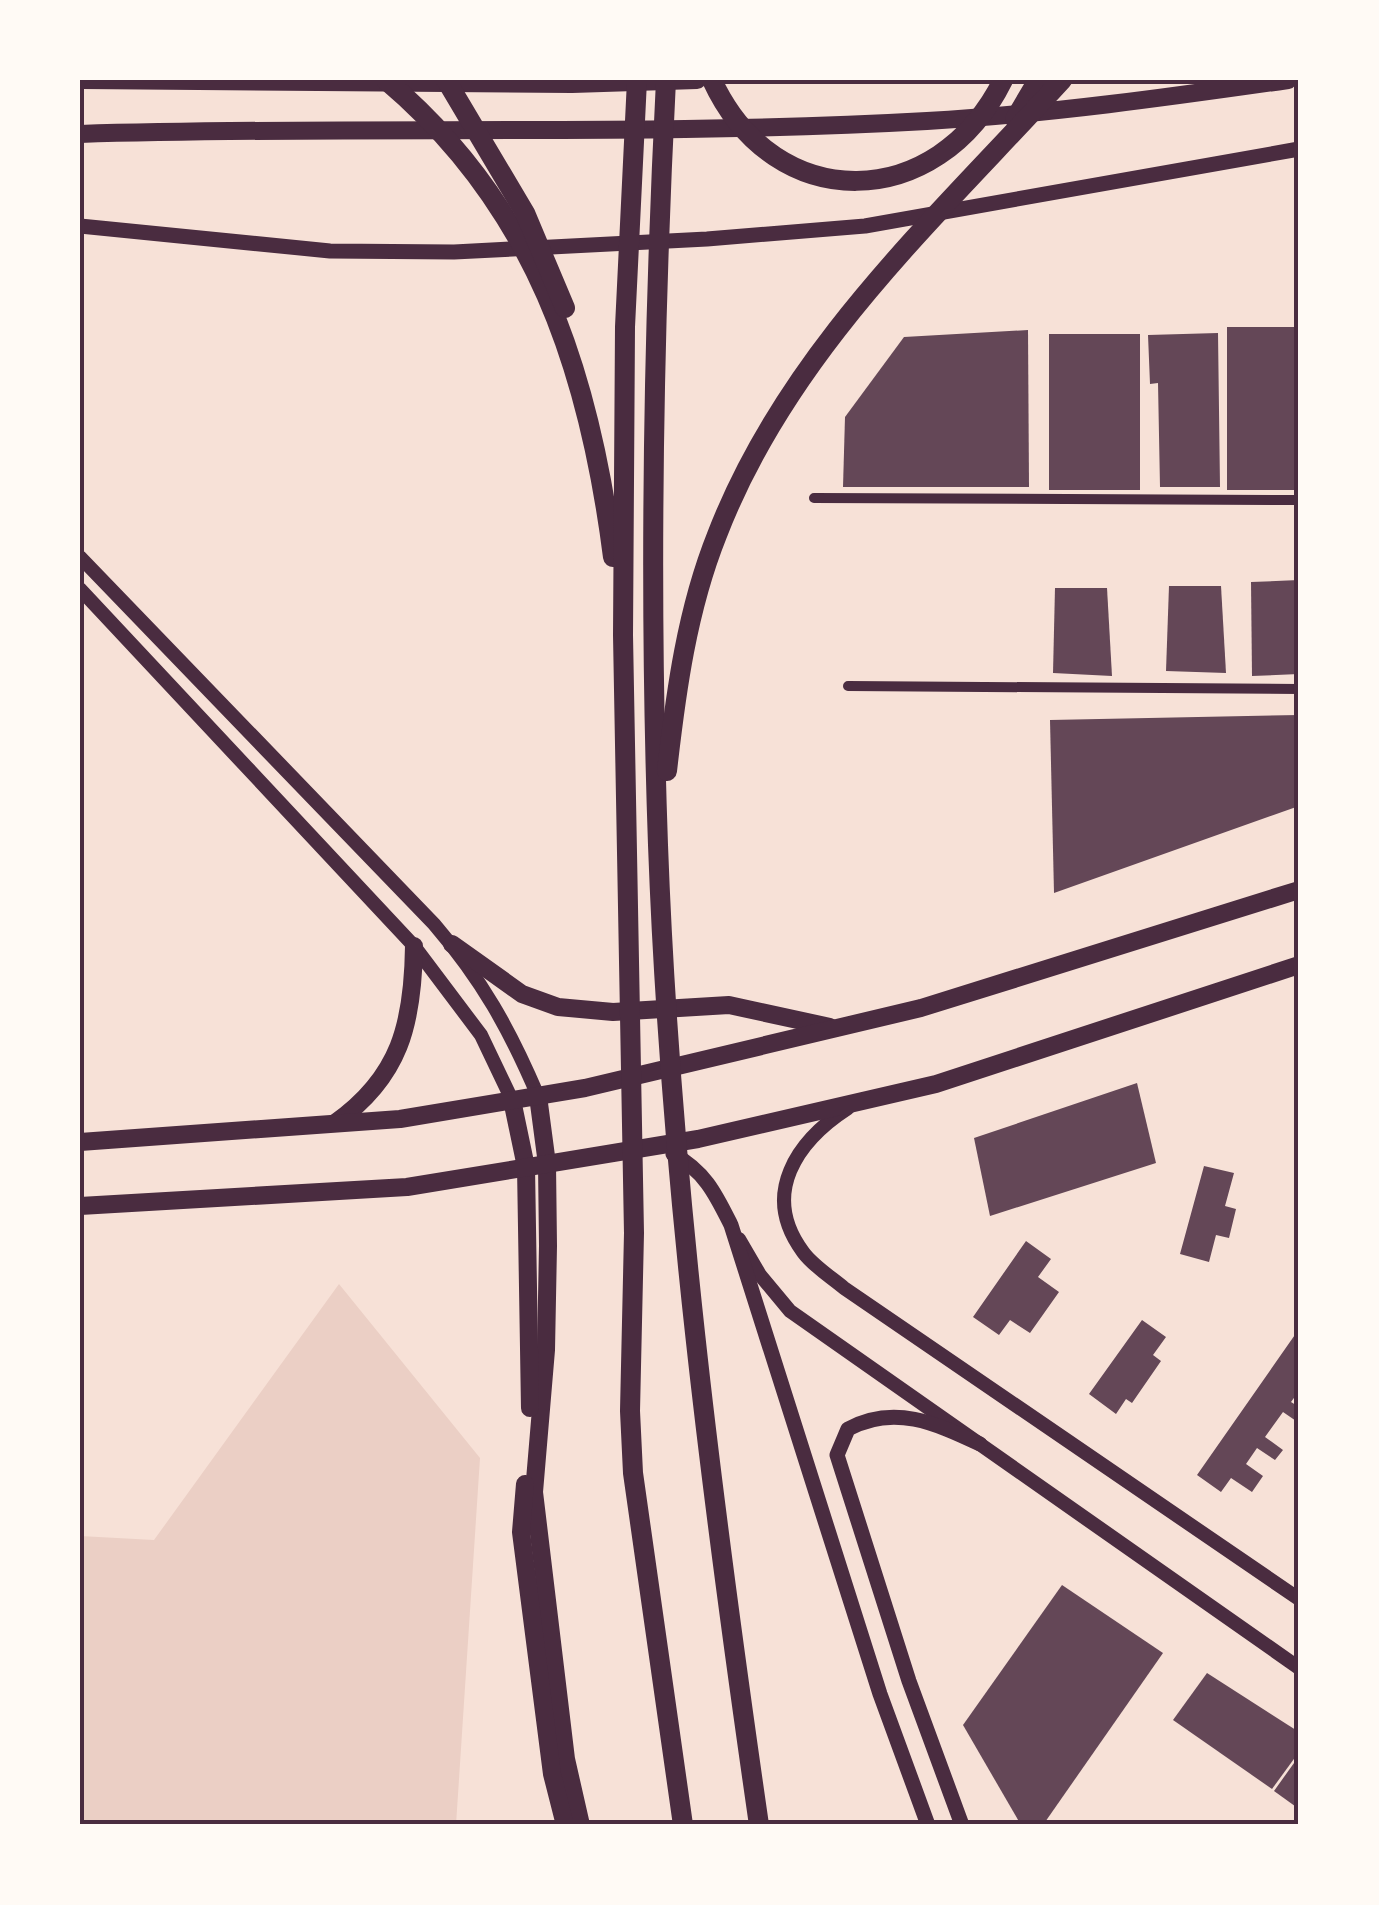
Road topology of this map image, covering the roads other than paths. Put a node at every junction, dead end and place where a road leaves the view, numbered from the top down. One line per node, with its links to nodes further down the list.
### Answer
1 (83, 80): 11 (main road)
2 (386, 80): 16 (highway)
3 (446, 80): 16 (highway)
4 (666, 80): 24 (highway)
5 (697, 80): 11 (main road)
6 (712, 80): 7 (highway)
7 (1003, 80)
8 (1038, 80): 14 (highway)
9 (1062, 80): 14 (highway)
10 (1288, 80): 12 (main road)
11 (627, 81): 21 (highway)
12 (80, 134)
13 (1299, 149): 15 (main road)
14 (984, 166): 24 (highway)
15 (80, 226)
16 (590, 414): 21 (highway)
17 (814, 498): 18 (street)
18 (1299, 500)
19 (80, 557): 26 (street)
20 (80, 588): 27 (street)
21 (623, 635): 45 (highway)
22 (848, 686): 23 (street)
23 (1299, 688)
24 (658, 848): 46 (highway)
25 (1299, 890): 29 (main road)
26 (452, 944): 29 (main road); 30 (street)
27 (414, 946): 31 (street); 33 (main road)
28 (1299, 965): 32 (main road)
29 (841, 1027): 30 (main road)
30 (538, 1096): 31 (main road); 36 (main road)
31 (512, 1100): 33 (main road); 37 (main road)
32 (856, 1103): 35 (main road); 41 (street)
33 (336, 1124): 34 (main road)
34 (80, 1142)
35 (657, 1146): 36 (main road); 39 (main road)
36 (547, 1164): 37 (main road); 44 (main road)
37 (526, 1167): 38 (main road); 43 (main road)
38 (80, 1206)
39 (732, 1226): 40 (street); 47 (main road)
40 (980, 1444): 42 (street); 48 (main road)
41 (1299, 1599)
42 (1299, 1668)
43 (566, 1825)
44 (582, 1825)
45 (683, 1825)
46 (759, 1825)
47 (928, 1825)
48 (962, 1825)

